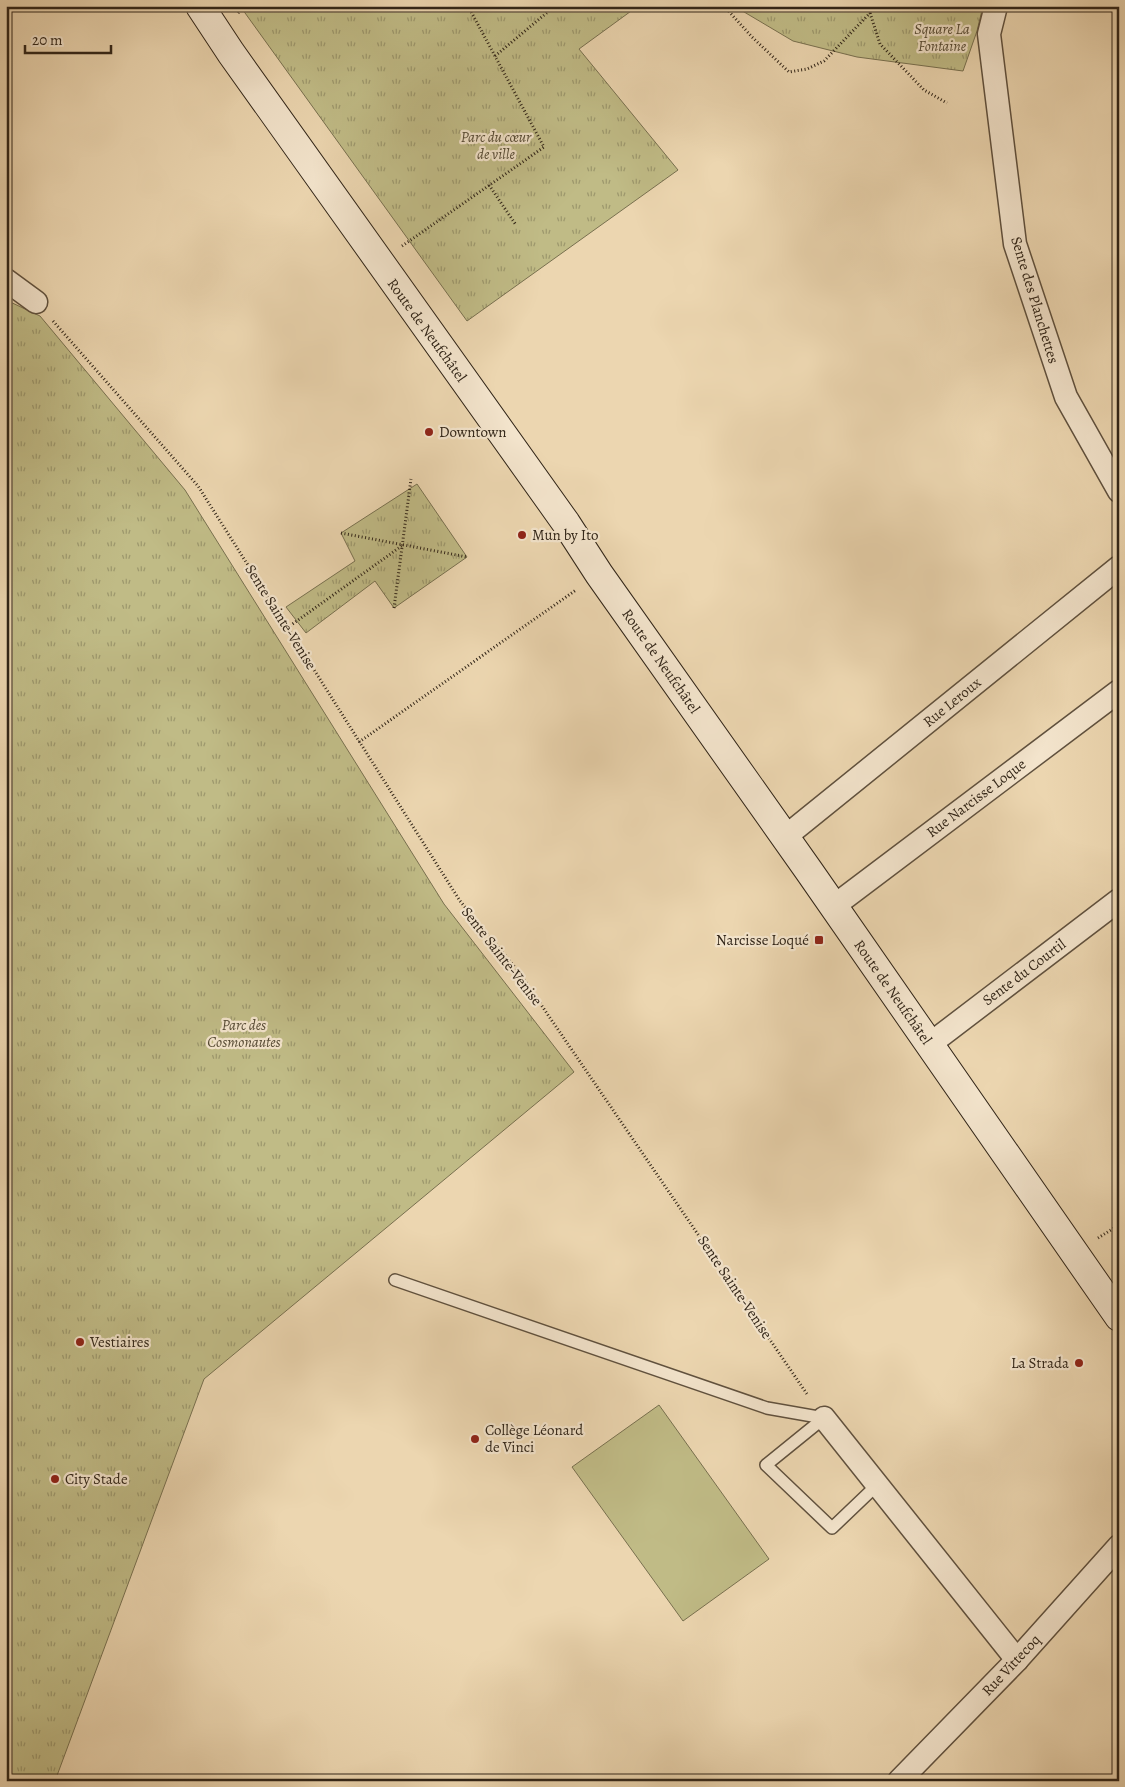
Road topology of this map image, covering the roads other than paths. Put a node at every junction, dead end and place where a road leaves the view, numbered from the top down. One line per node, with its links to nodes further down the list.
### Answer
1 (200, 6): 8 (main road, Route de Neufchâtel)
2 (996, 6): 5 (street, Sente des Planchettes)
3 (6, 280): 4 (street)
4 (36, 302)
5 (1119, 491)
6 (1119, 567): 8 (street, Rue Leroux)
7 (1119, 691): 10 (street, Rue Narcisse Loque)
8 (786, 837): 10 (main road, Route de Neufchâtel)
9 (1119, 900): 11 (street, Sente du Courtil)
10 (834, 906): 11 (main road, Route de Neufchâtel)
11 (930, 1044): 13 (main road, Route de Neufchâtel)
12 (395, 1280): 14 (lane)
13 (1119, 1317)
14 (824, 1418): 15 (street); 15 (lane)
15 (877, 1485): 17 (street)
16 (1119, 1546): 17 (street, Rue Vittecoq)
17 (1016, 1660): 18 (street, Rue Vittecoq)
18 (899, 1781)

